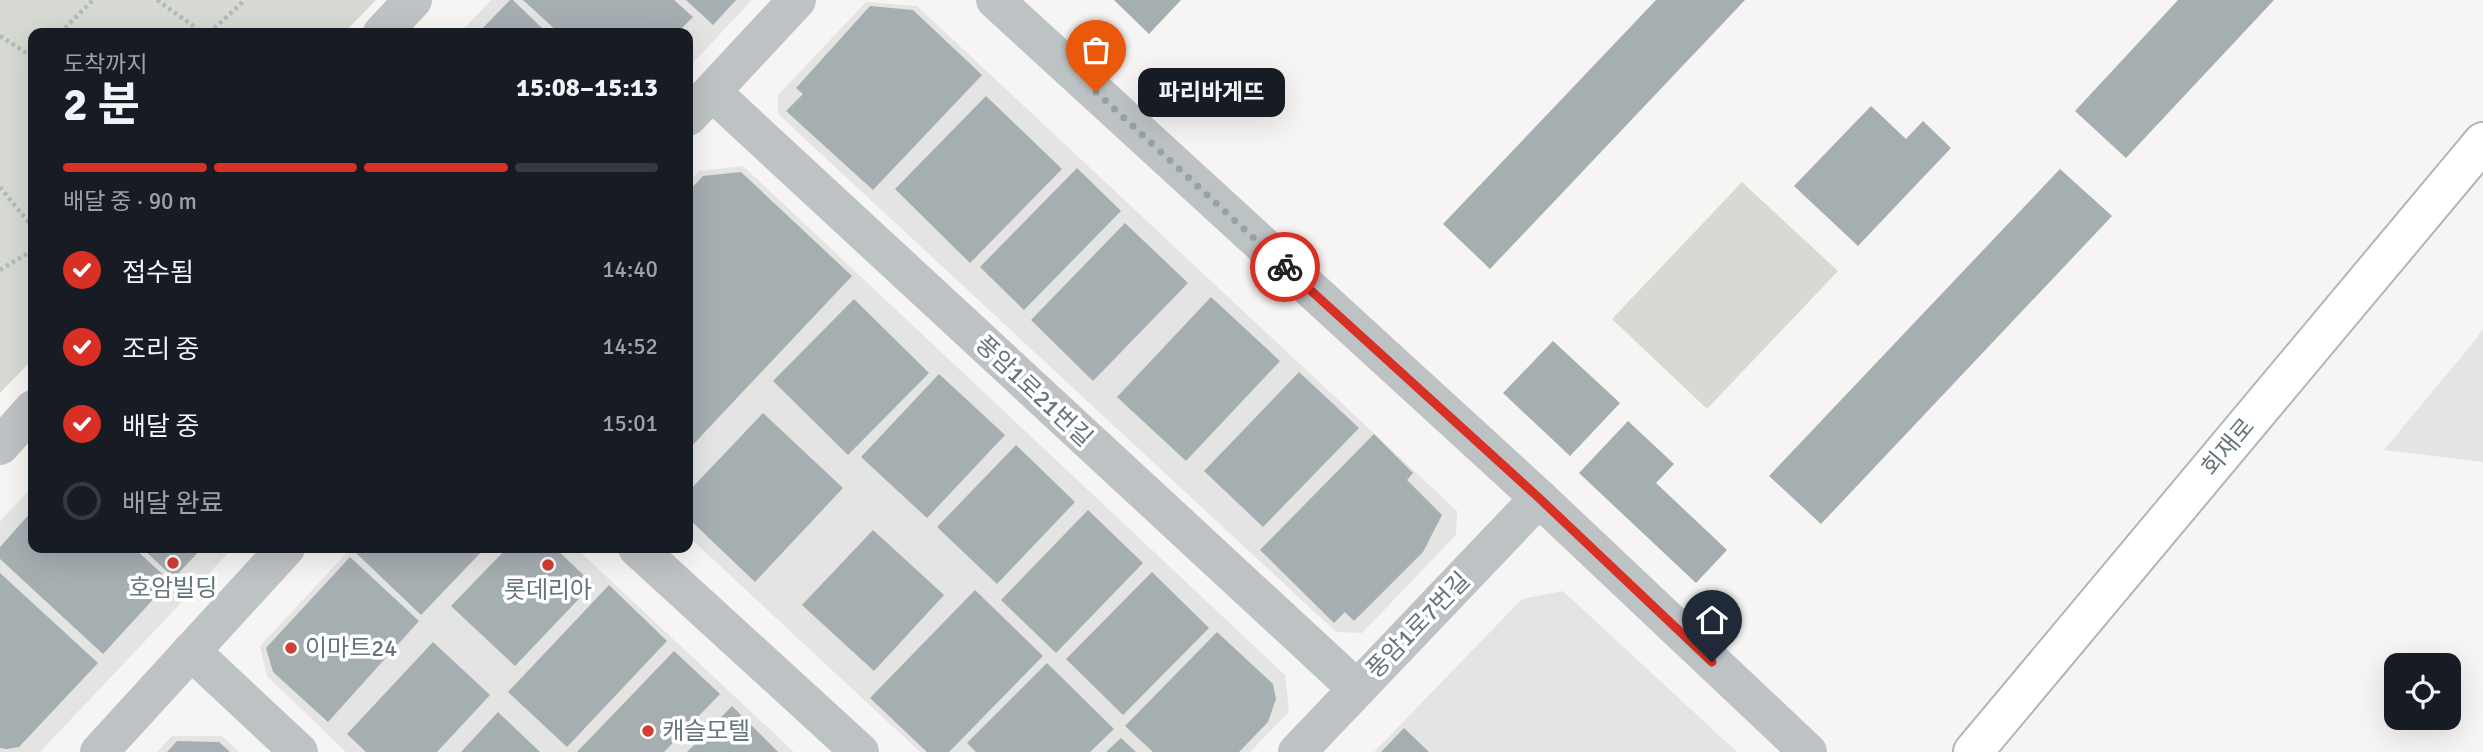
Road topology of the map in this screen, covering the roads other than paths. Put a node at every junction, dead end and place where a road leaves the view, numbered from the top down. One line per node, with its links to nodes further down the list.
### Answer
1 (413, 0): 4 (street)
2 (797, 0): 5 (street, 풍암1로21번길)
3 (995, 0): 9 (street)
4 (387, 28)
5 (700, 105): 13 (street, 풍암1로21번길)
6 (2483, 142): 19 (main road, 회재로)
7 (28, 415): 8 (street)
8 (0, 446)
9 (1539, 498): 13 (street, 풍암1로7번길); 18 (street)
10 (280, 553): 12 (street)
11 (642, 553): 16 (street)
12 (191, 651): 14 (street); 15 (street)
13 (1357, 689): 17 (street, 풍암1로7번길)
14 (99, 752)
15 (299, 752)
16 (860, 752)
17 (1297, 752)
18 (1808, 752)
19 (1973, 752)

